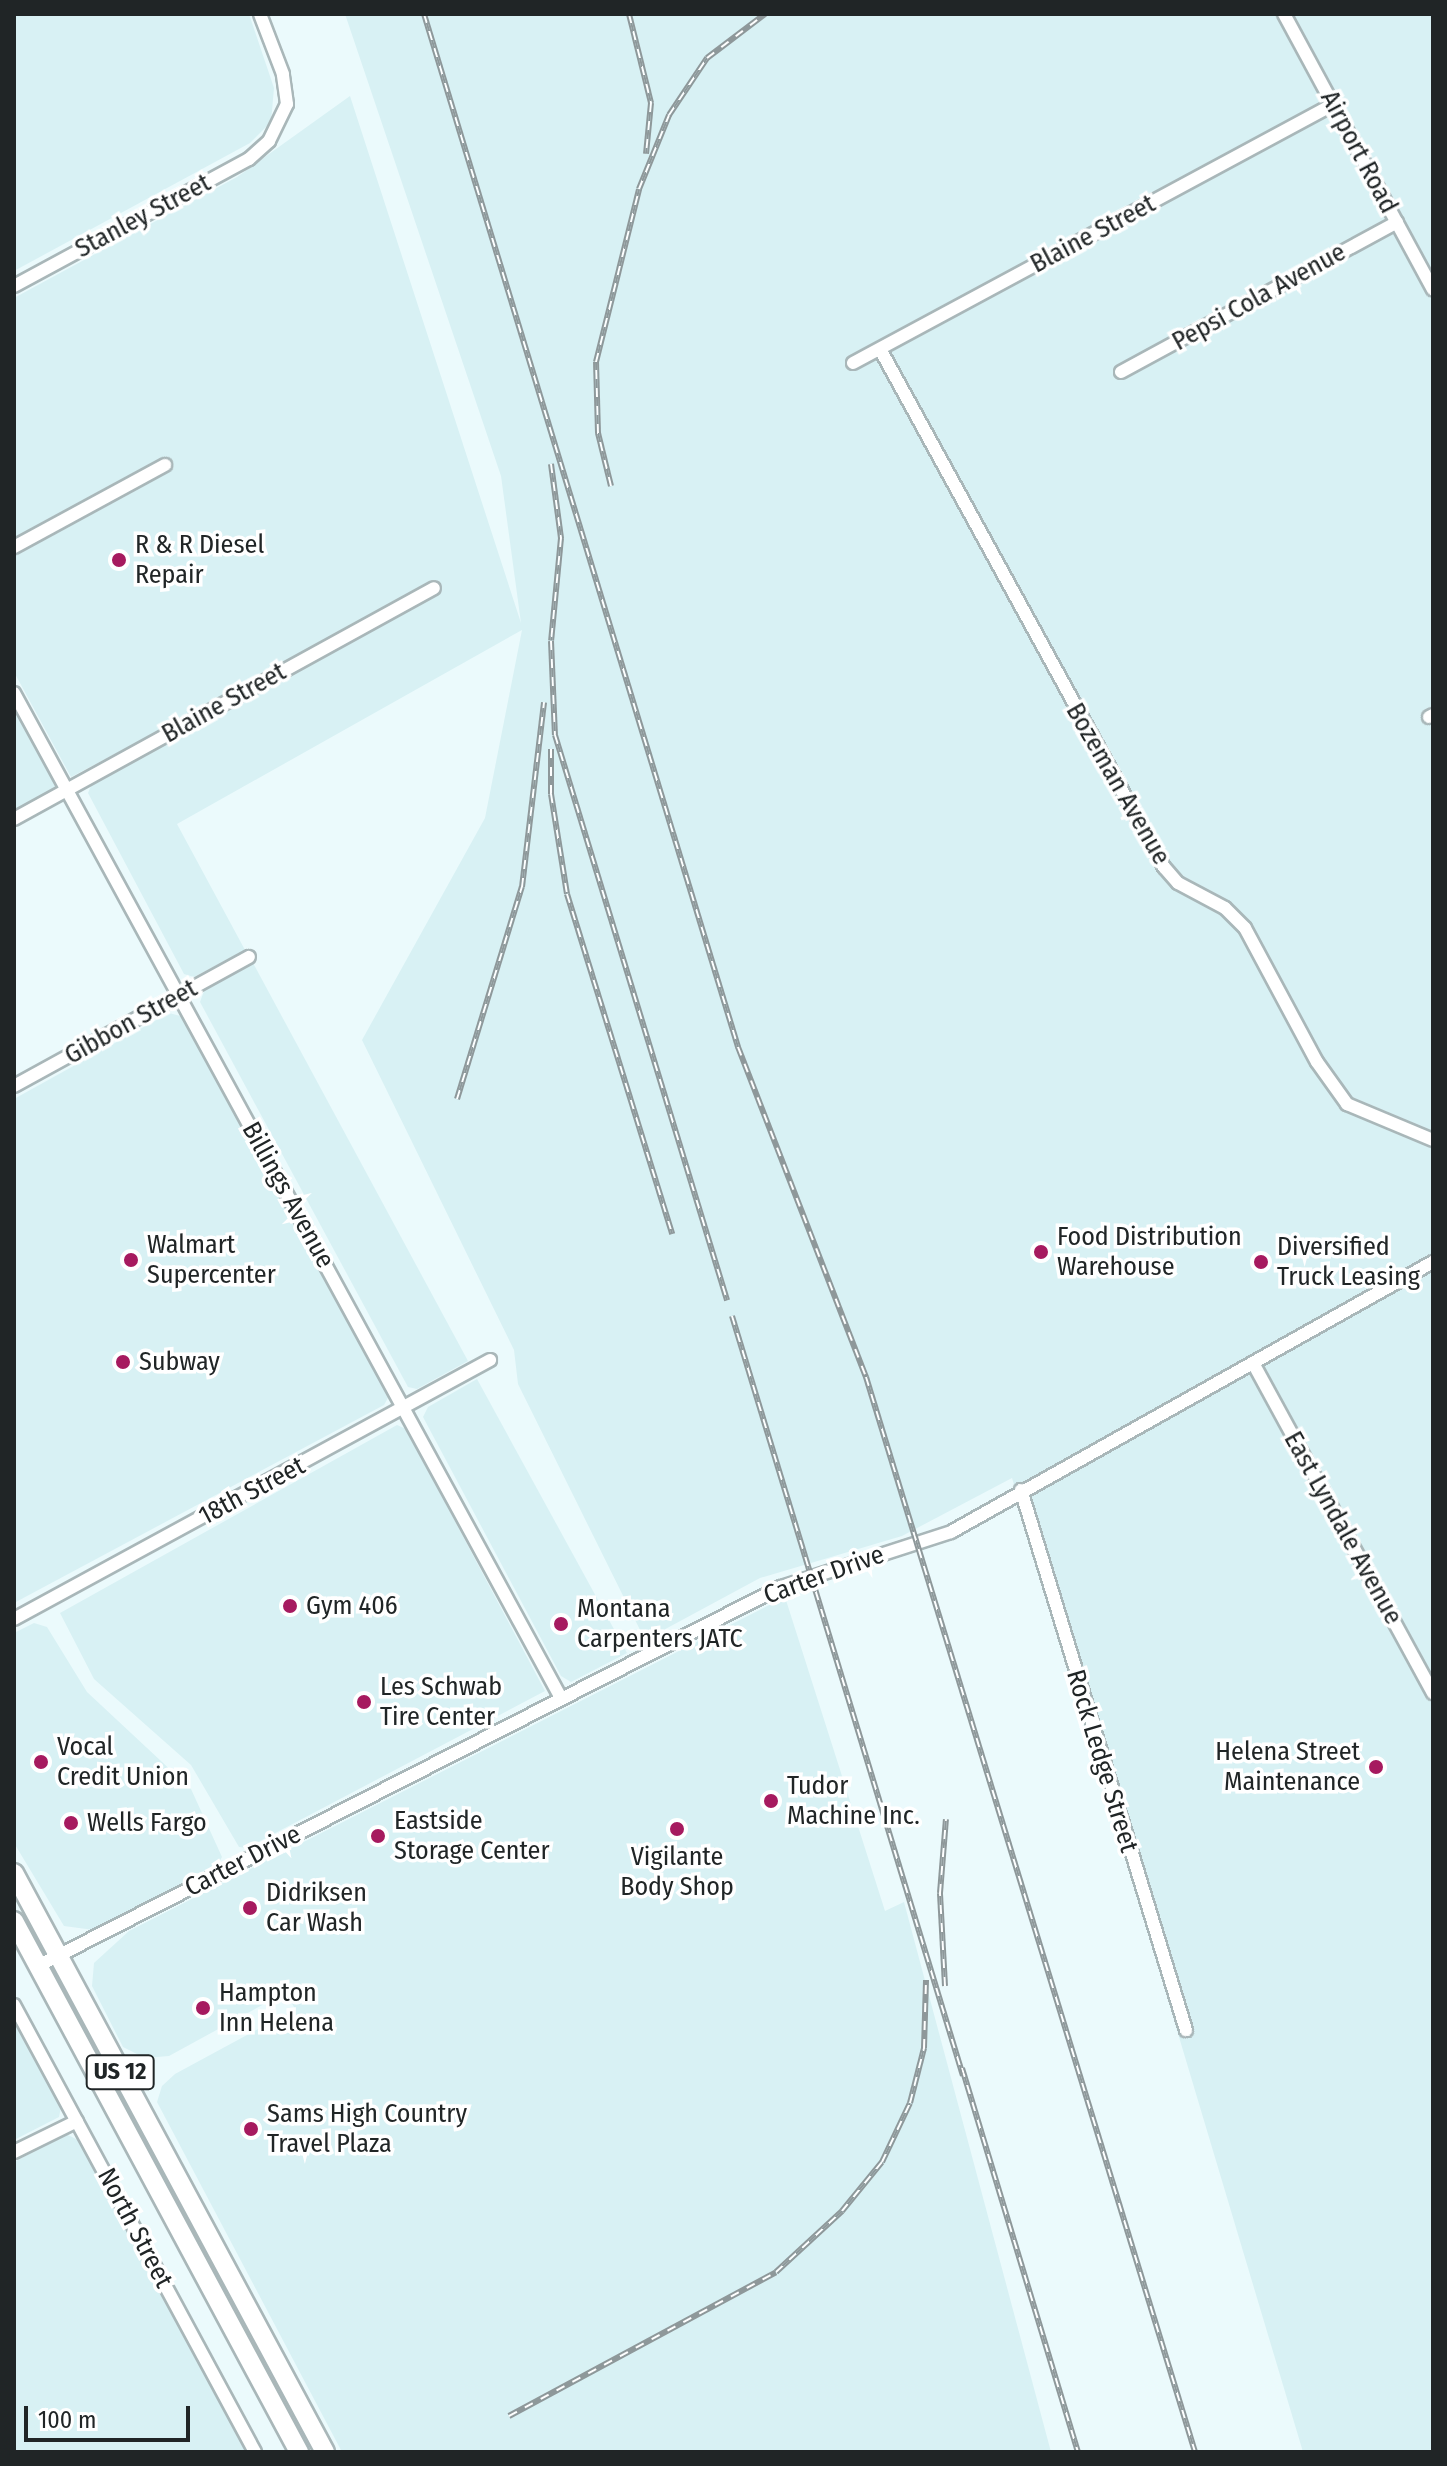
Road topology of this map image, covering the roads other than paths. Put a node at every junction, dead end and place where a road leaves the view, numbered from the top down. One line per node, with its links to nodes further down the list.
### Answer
1 (260, 14): 5 (street, Stanley Street)
2 (1284, 14): 3 (street, Airport Road)
3 (1334, 104): 4 (street, Airport Road); 7 (street, Blaine Street)
4 (1397, 222): 6 (street, Airport Road); 9 (street, Pepsi Cola Avenue)
5 (14, 286)
6 (1433, 289)
7 (880, 349): 8 (street, Blaine Street); 19 (street, Bozeman Avenue)
8 (853, 363)
9 (1121, 372)
10 (165, 465): 11 (street)
11 (14, 547)
12 (434, 588): 14 (street, Blaine Street)
13 (14, 693): 14 (street, Billings Avenue)
14 (66, 789): 15 (street, Blaine Street); 17 (street, Billings Avenue)
15 (14, 819)
16 (249, 957): 17 (street, Gibbon Street)
17 (179, 995): 18 (street, Gibbon Street); 23 (street, Billings Avenue)
18 (14, 1086)
19 (1433, 1140)
20 (1433, 1262): 22 (street, Carter Drive)
21 (490, 1360): 23 (street, 18th Street)
22 (1253, 1363): 24 (street, Carter Drive); 26 (street, East Lyndale Avenue)
23 (404, 1409): 25 (street, 18th Street); 27 (street, Billings Avenue)
24 (1021, 1490): 27 (street, Carter Drive); 33 (street, Rock Ledge Street)
25 (14, 1619)
26 (1433, 1693)
27 (561, 1698): 30 (street, Carter Drive)
28 (14, 1873): 30 (highway, US 12)
29 (14, 1921): 31 (highway, US 12)
30 (58, 1955): 31 (street, Carter Drive); 38 (highway, US 12)
31 (38, 1966): 37 (highway, US 12)
32 (14, 2005): 34 (street, North Street)
33 (1186, 2030)
34 (77, 2121): 35 (street); 36 (street, North Street)
35 (14, 2152)
36 (255, 2452)
37 (299, 2452)
38 (325, 2452)

